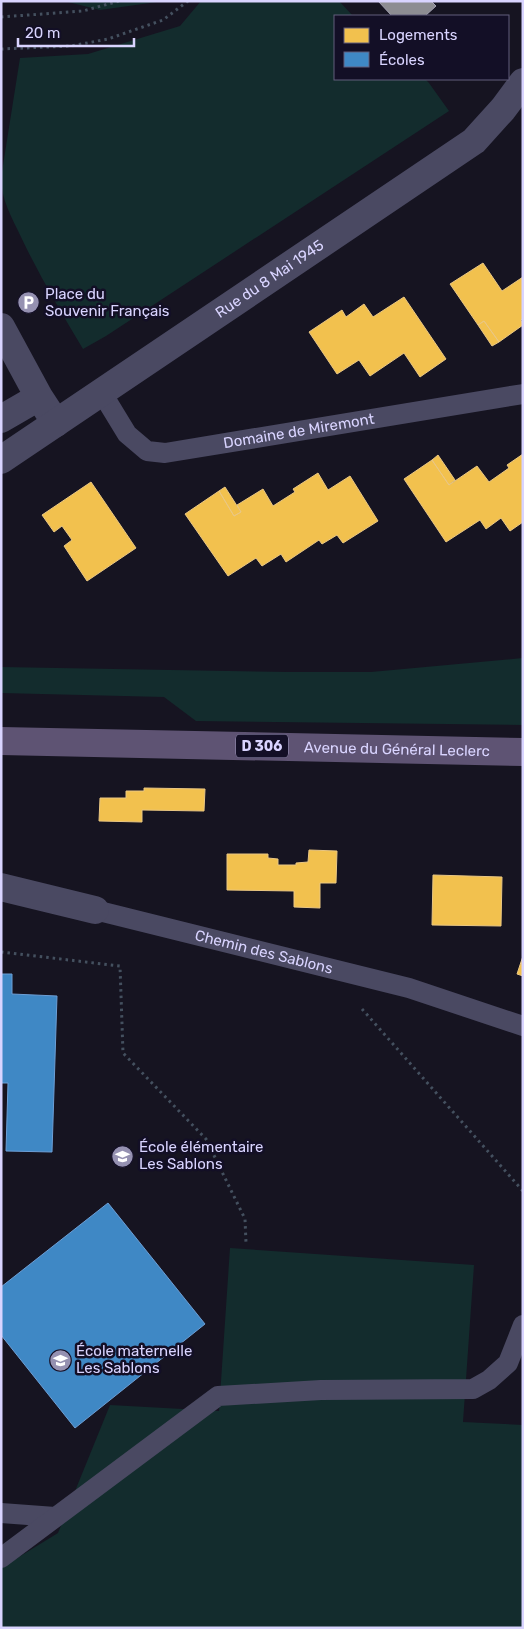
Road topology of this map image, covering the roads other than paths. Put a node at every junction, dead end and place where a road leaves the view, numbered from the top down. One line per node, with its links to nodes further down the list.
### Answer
1 (523, 82): 4 (street, Rue du 8 Mai 1945)
2 (1, 326): 3 (street)
3 (11, 365): 6 (street)
4 (102, 393): 5 (lane, Domaine de Miremont); 8 (street, Rue du 8 Mai 1945)
5 (523, 394)
6 (38, 397): 7 (street); 8 (street)
7 (1, 419)
8 (56, 423): 9 (street, Rue du 8 Mai 1945)
9 (1, 460)
10 (1, 741): 11 (main road, Avenue du Général Leclerc / D 306)
11 (523, 752)
12 (1, 887): 13 (street, Chemin des Sablons)
13 (95, 910): 14 (lane, Chemin des Sablons)
14 (523, 1026)
15 (523, 1326): 17 (lane)
16 (1, 1512): 17 (lane)
17 (55, 1517): 18 (lane)
18 (1, 1558)

